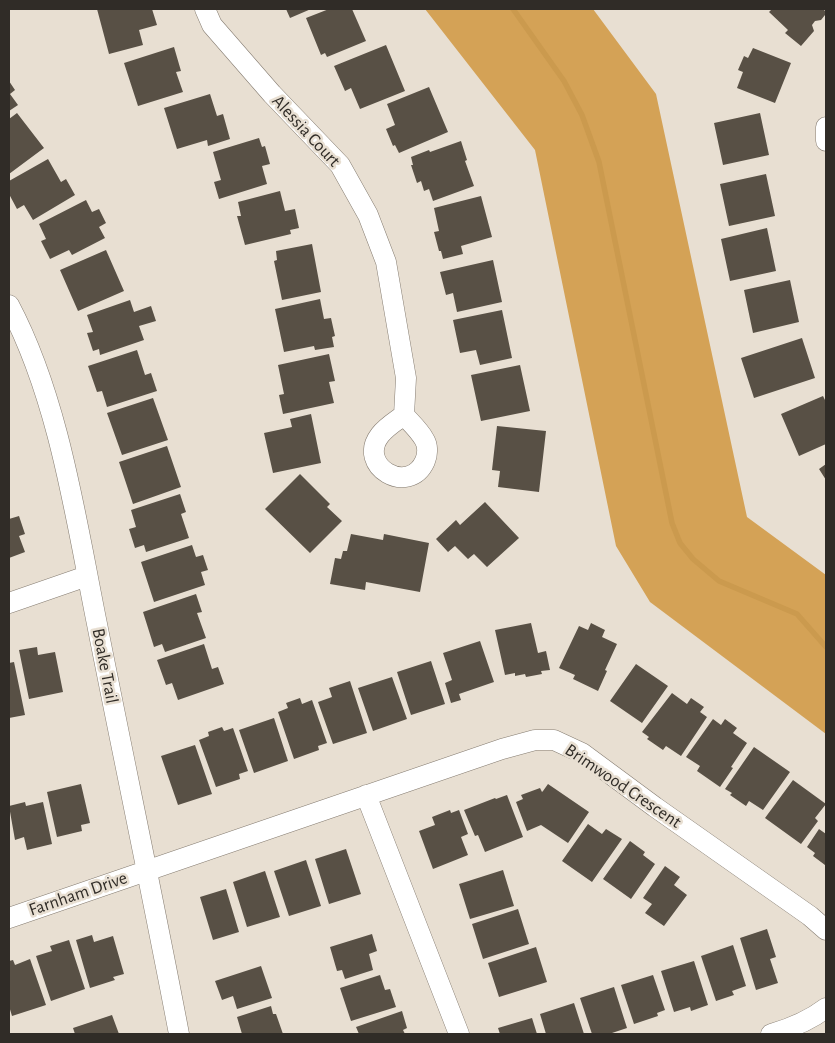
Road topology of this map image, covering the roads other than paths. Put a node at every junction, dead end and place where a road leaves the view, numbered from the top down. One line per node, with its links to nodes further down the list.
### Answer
1 (206, 9): 5 (street, Alessia Court)
2 (826, 127): 3 (street)
3 (826, 141)
4 (9, 305): 6 (street, Boake Trail)
5 (404, 415)
6 (87, 576): 7 (street); 9 (street, Boake Trail)
7 (9, 604)
8 (366, 795): 9 (street, Brimwood Crescent); 11 (street, Brimwood Crescent); 14 (street)
9 (148, 871): 10 (street, Farnham Drive); 13 (street, Boake Trail)
10 (9, 918)
11 (826, 930)
12 (826, 1008): 15 (street)
13 (179, 1034)
14 (459, 1034)
15 (771, 1034)

